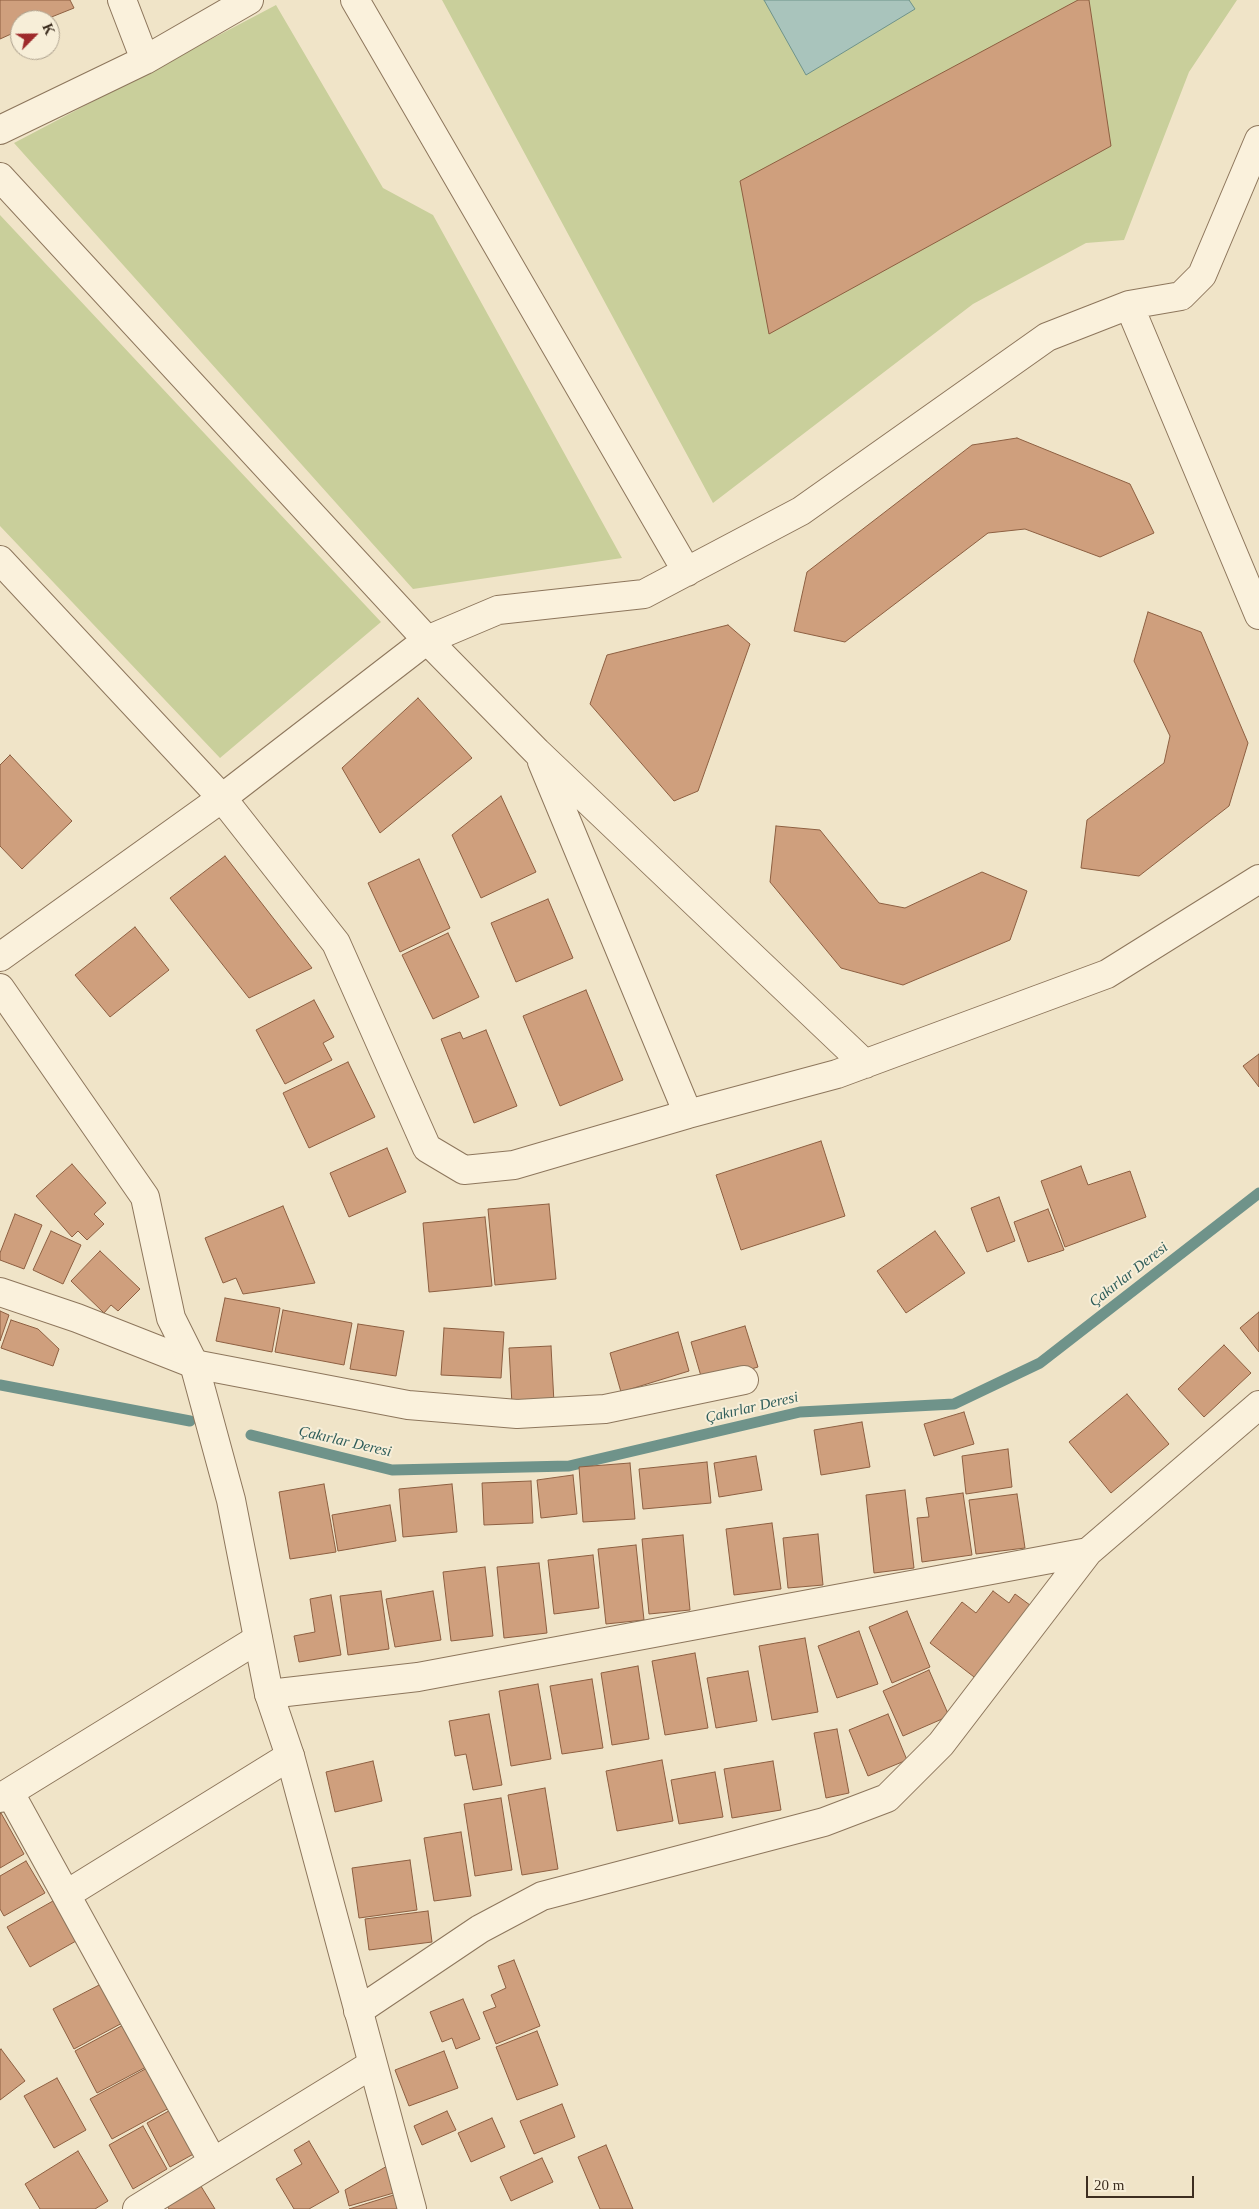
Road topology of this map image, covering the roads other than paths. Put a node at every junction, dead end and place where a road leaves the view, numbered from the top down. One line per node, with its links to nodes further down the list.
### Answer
1 (122, 0): 4 (street)
2 (249, 0): 4 (street)
3 (355, 0): 10 (street)
4 (145, 60): 5 (street)
5 (0, 130)
6 (1259, 140): 8 (street)
7 (0, 177): 12 (street)
8 (1129, 305): 10 (street); 11 (street)
9 (0, 560): 14 (street)
10 (688, 572): 12 (street)
11 (1259, 615)
12 (427, 640): 13 (street); 14 (street)
13 (537, 752): 18 (street); 19 (street)
14 (222, 798): 16 (street); 19 (street)
15 (1259, 879): 18 (street)
16 (0, 957)
17 (0, 988): 21 (street)
18 (865, 1064): 19 (street)
19 (688, 1114)
20 (0, 1292): 21 (street)
21 (194, 1364): 22 (street); 25 (street)
22 (744, 1380)
23 (1259, 1404): 24 (street)
24 (1088, 1552): 26 (street); 30 (street)
25 (258, 1639): 26 (street); 28 (street)
26 (269, 1694): 27 (street)
27 (290, 1756): 29 (street); 30 (street)
28 (5, 1796): 29 (street)
29 (67, 1894): 32 (street)
30 (358, 2010): 31 (street)
31 (371, 2065): 32 (street); 34 (street)
32 (212, 2162): 33 (street)
33 (137, 2209)
34 (412, 2209)

